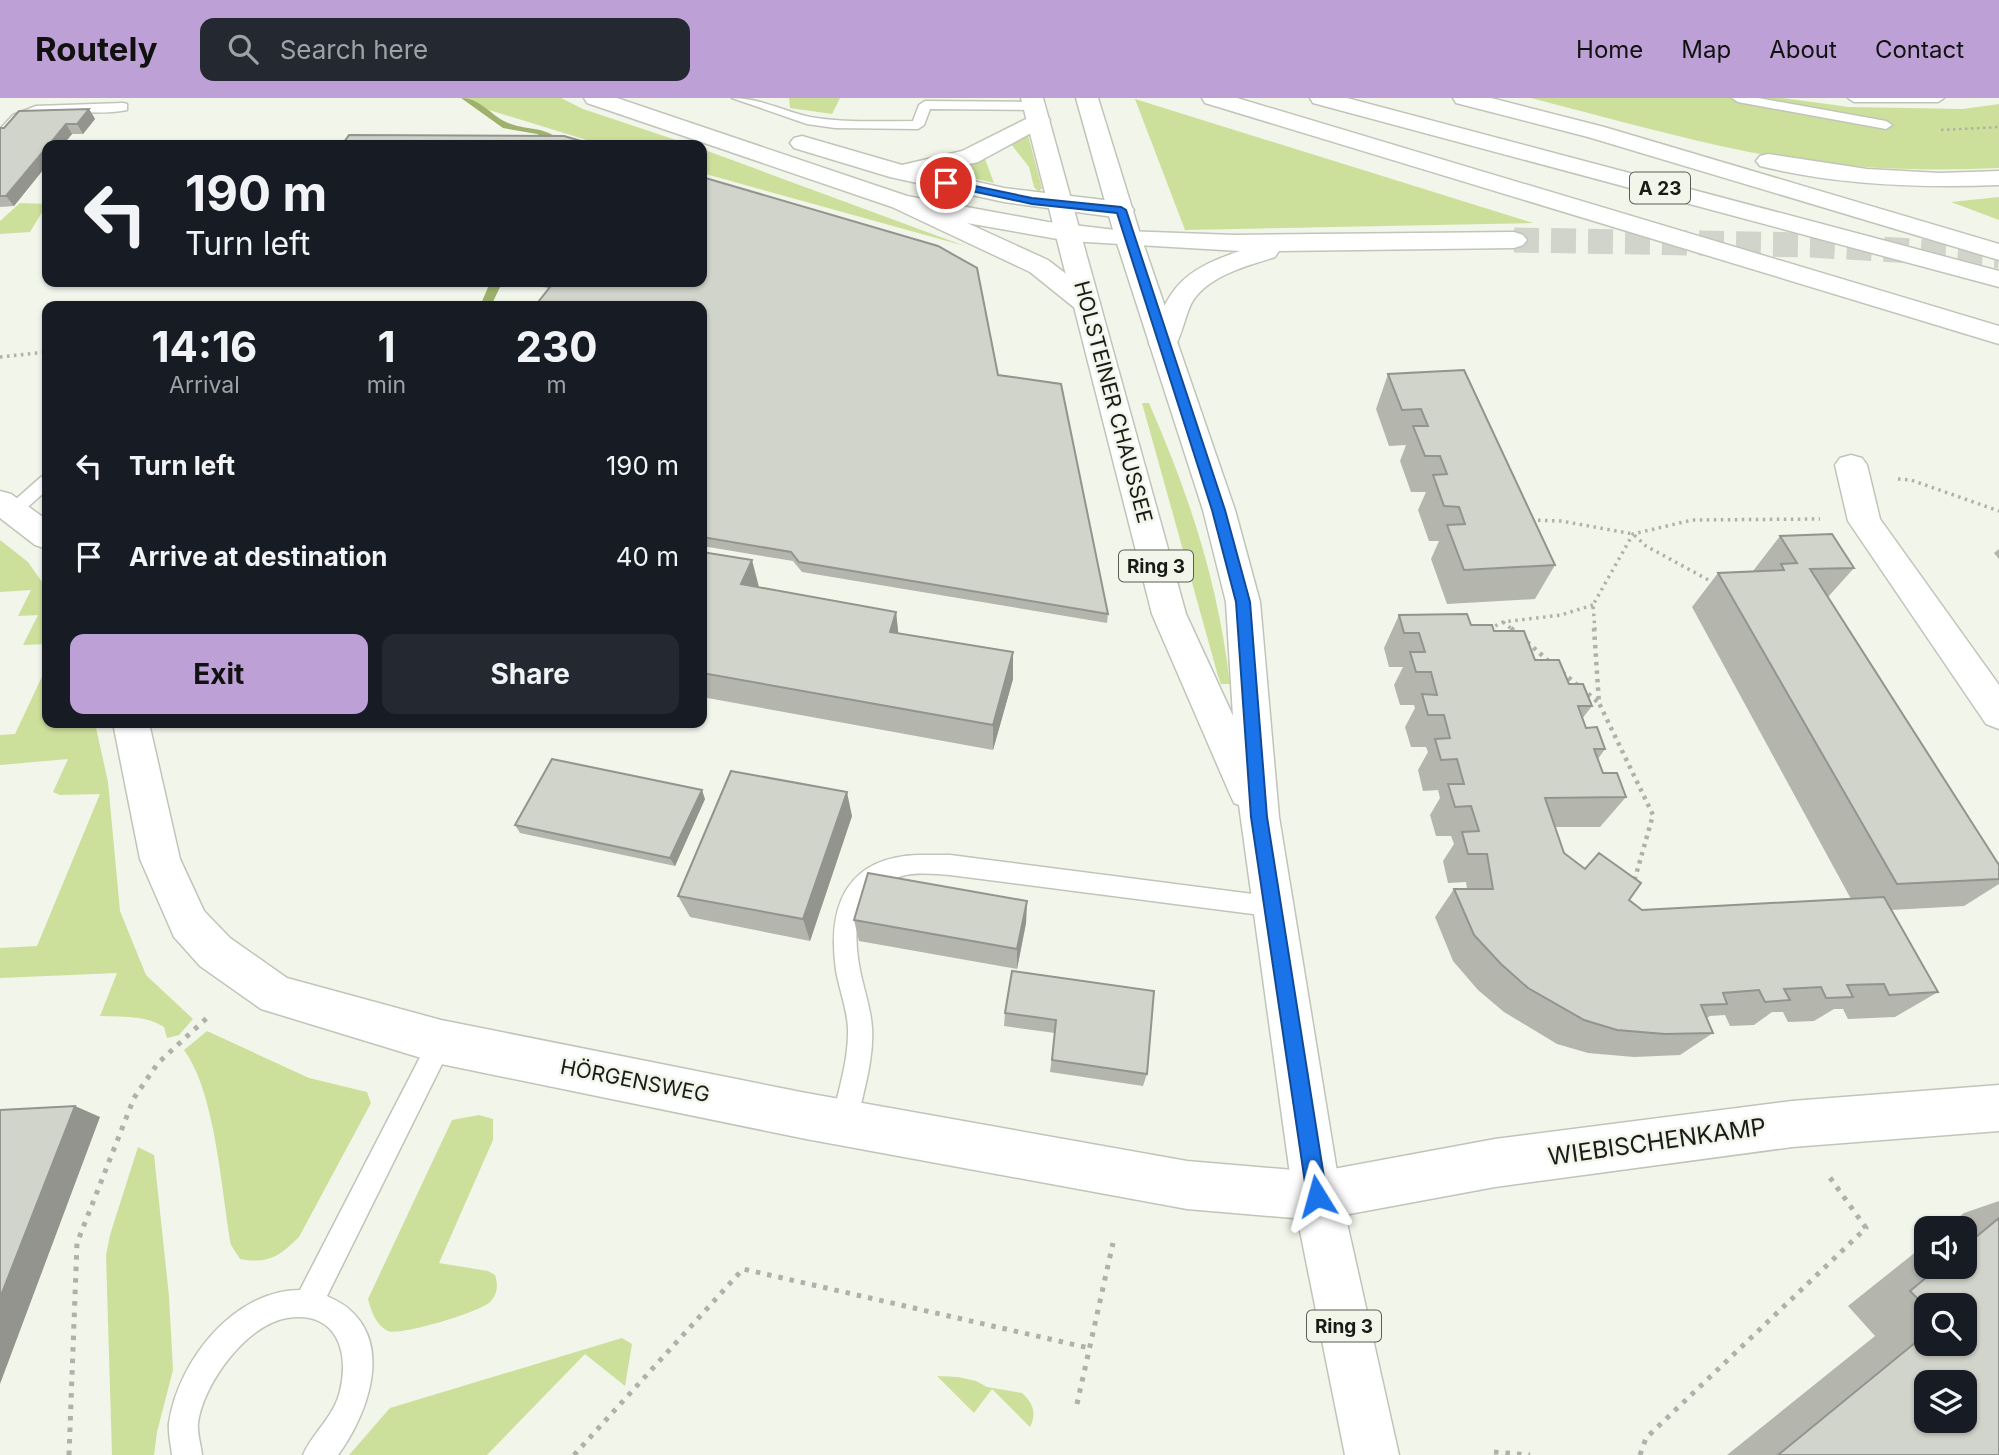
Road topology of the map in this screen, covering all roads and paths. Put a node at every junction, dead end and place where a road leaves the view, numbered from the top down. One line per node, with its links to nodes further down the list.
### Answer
1 (595, 98): 20 (main road)
2 (663, 98): 14 (main road)
3 (738, 98): 12 (lane)
4 (1087, 98): 22 (main road, HOLSTEINER CHAUSSEE / Ring 3)
5 (1213, 98): 30 (main road, A 23)
6 (1321, 98): 28 (main road, A 23)
7 (1464, 98): 15 (main road)
8 (1738, 98): 13 (lane)
9 (1854, 98): 10 (lane)
10 (1938, 98)
11 (123, 107): 16 (lane)
12 (1034, 108): 18 (main road); 21 (main road, HOLSTEINER CHAUSSEE / Ring 3)
13 (1886, 125)
14 (749, 126)
15 (1597, 132): 19 (main road, A 23); 27 (main road)
16 (0, 137)
17 (785, 138): 18 (main road)
18 (899, 172): 21 (main road)
19 (1999, 178)
20 (901, 202): 23 (main road); 29 (main road)
21 (1060, 205): 22 (main road); 23 (main road, HOLSTEINER CHAUSSEE / Ring 3)
22 (1121, 210): 24 (main road, HOLSTEINER CHAUSSEE / Ring 3)
23 (1068, 233): 24 (main road); 29 (main road, HOLSTEINER CHAUSSEE / Ring 3)
24 (1128, 237): 26 (main road); 31 (main road, HOLSTEINER CHAUSSEE / Ring 3)
25 (1514, 240): 26 (main road)
26 (1292, 243): 31 (main road)
27 (1999, 251)
28 (1999, 279)
29 (1086, 303): 49 (main road, HOLSTEINER CHAUSSEE / Ring 3)
30 (1999, 335)
31 (1163, 344): 49 (main road, HOLSTEINER CHAUSSEE / Ring 3)
32 (42, 353): 33 (path)
33 (0, 357)
34 (1853, 471): 37 (path); 47 (main road)
35 (42, 484): 36 (lane)
36 (7, 506): 40 (main road)
37 (1999, 511)
38 (1832, 519): 41 (path)
39 (1531, 520): 41 (path)
40 (42, 533)
41 (1633, 534): 42 (path); 43 (path)
42 (1727, 590)
43 (1593, 605): 44 (path); 46 (path)
44 (1503, 622): 45 (path); 46 (path)
45 (1483, 632)
46 (1598, 703): 50 (path)
47 (1999, 714)
48 (132, 728): 53 (main road, HÖRGENSWEG)
49 (1259, 817): 51 (main road, HOLSTEINER CHAUSSEE / Ring 3)
50 (1632, 890)
51 (1275, 907): 55 (lane); 57 (main road, HOLSTEINER CHAUSSEE / Ring 3)
52 (209, 1016): 63 (path)
53 (441, 1042): 55 (main road, HÖRGENSWEG); 59 (lane)
54 (1999, 1108): 56 (main road, WIEBISCHENKAMP)
55 (844, 1122): 57 (main road, HÖRGENSWEG)
56 (1792, 1124): 57 (main road, WIEBISCHENKAMP); 69 (path)
57 (1317, 1196): 67 (main road, HOLSTEINER CHAUSSEE / Ring 3)
58 (1113, 1243): 60 (path)
59 (308, 1304): 64 (lane); 65 (lane)
60 (1089, 1348): 61 (path); 66 (path)
61 (1077, 1404)
62 (1494, 1452): 68 (path)
63 (69, 1455)
64 (187, 1455)
65 (318, 1455)
66 (574, 1455)
67 (1372, 1455)
68 (1530, 1455)
69 (1640, 1455)

